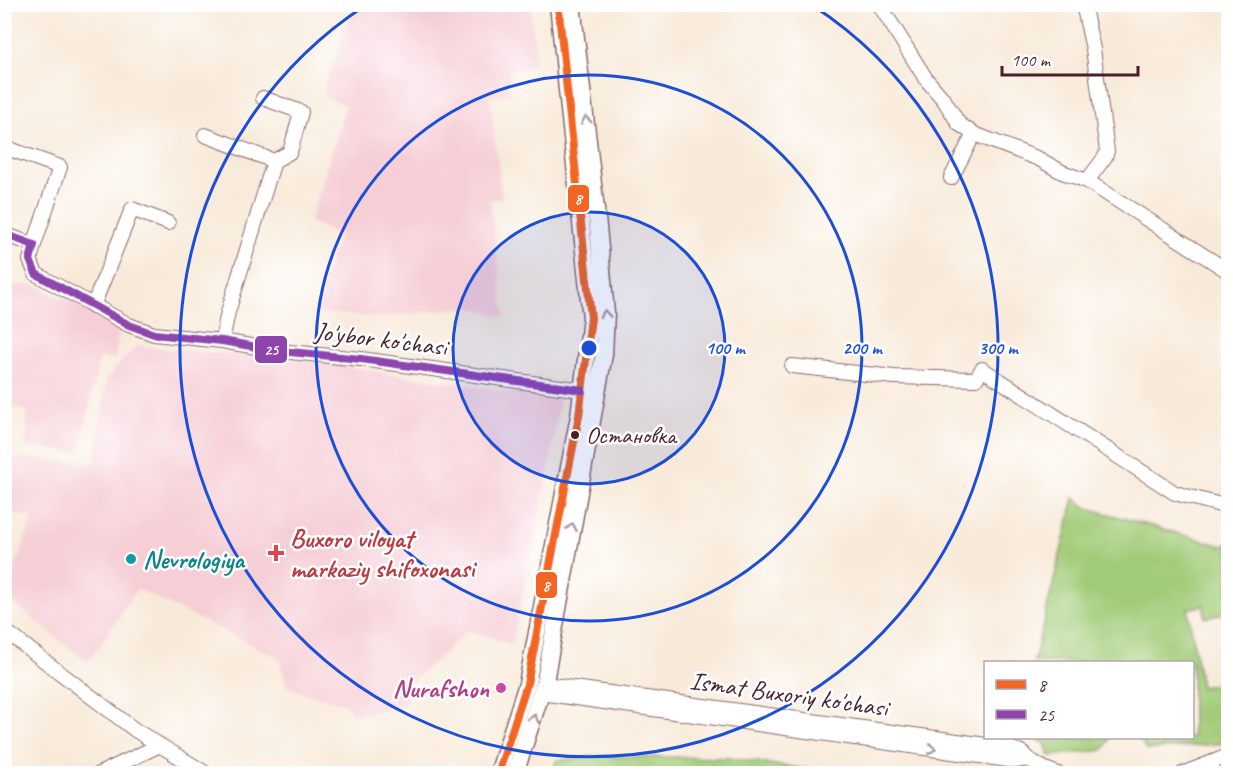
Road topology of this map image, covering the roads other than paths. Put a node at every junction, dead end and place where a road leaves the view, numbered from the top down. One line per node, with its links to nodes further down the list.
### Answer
1 (558, 4): 19 (main road)
2 (572, 4): 22 (main road, one-way to 2)
3 (879, 4): 6 (street)
4 (1083, 4): 11 (street)
5 (263, 98): 9 (street)
6 (974, 134): 10 (street); 11 (street)
7 (205, 135): 9 (street)
8 (4, 147): 14 (street)
9 (274, 161): 17 (street)
10 (951, 178)
11 (1087, 181): 15 (street)
12 (168, 223): 16 (street)
13 (4, 234): 14 (street)
14 (34, 245): 16 (street, Jo'ybor ko'chasi)
15 (1228, 271)
16 (93, 306): 17 (street, Jo'ybor ko'chasi)
17 (222, 341): 19 (street, Jo'ybor ko'chasi)
18 (792, 366): 20 (street)
19 (582, 390): 27 (main road)
20 (1228, 507)
21 (4, 630): 23 (street)
22 (543, 687): 28 (main road, one-way to 22); 29 (street, Ismat Buxoriy ko'chasi)
23 (160, 745): 25 (street); 26 (street)
24 (1228, 756): 30 (street)
25 (99, 774)
26 (207, 774)
27 (498, 774)
28 (515, 774)
29 (1058, 774)
30 (1182, 774)

